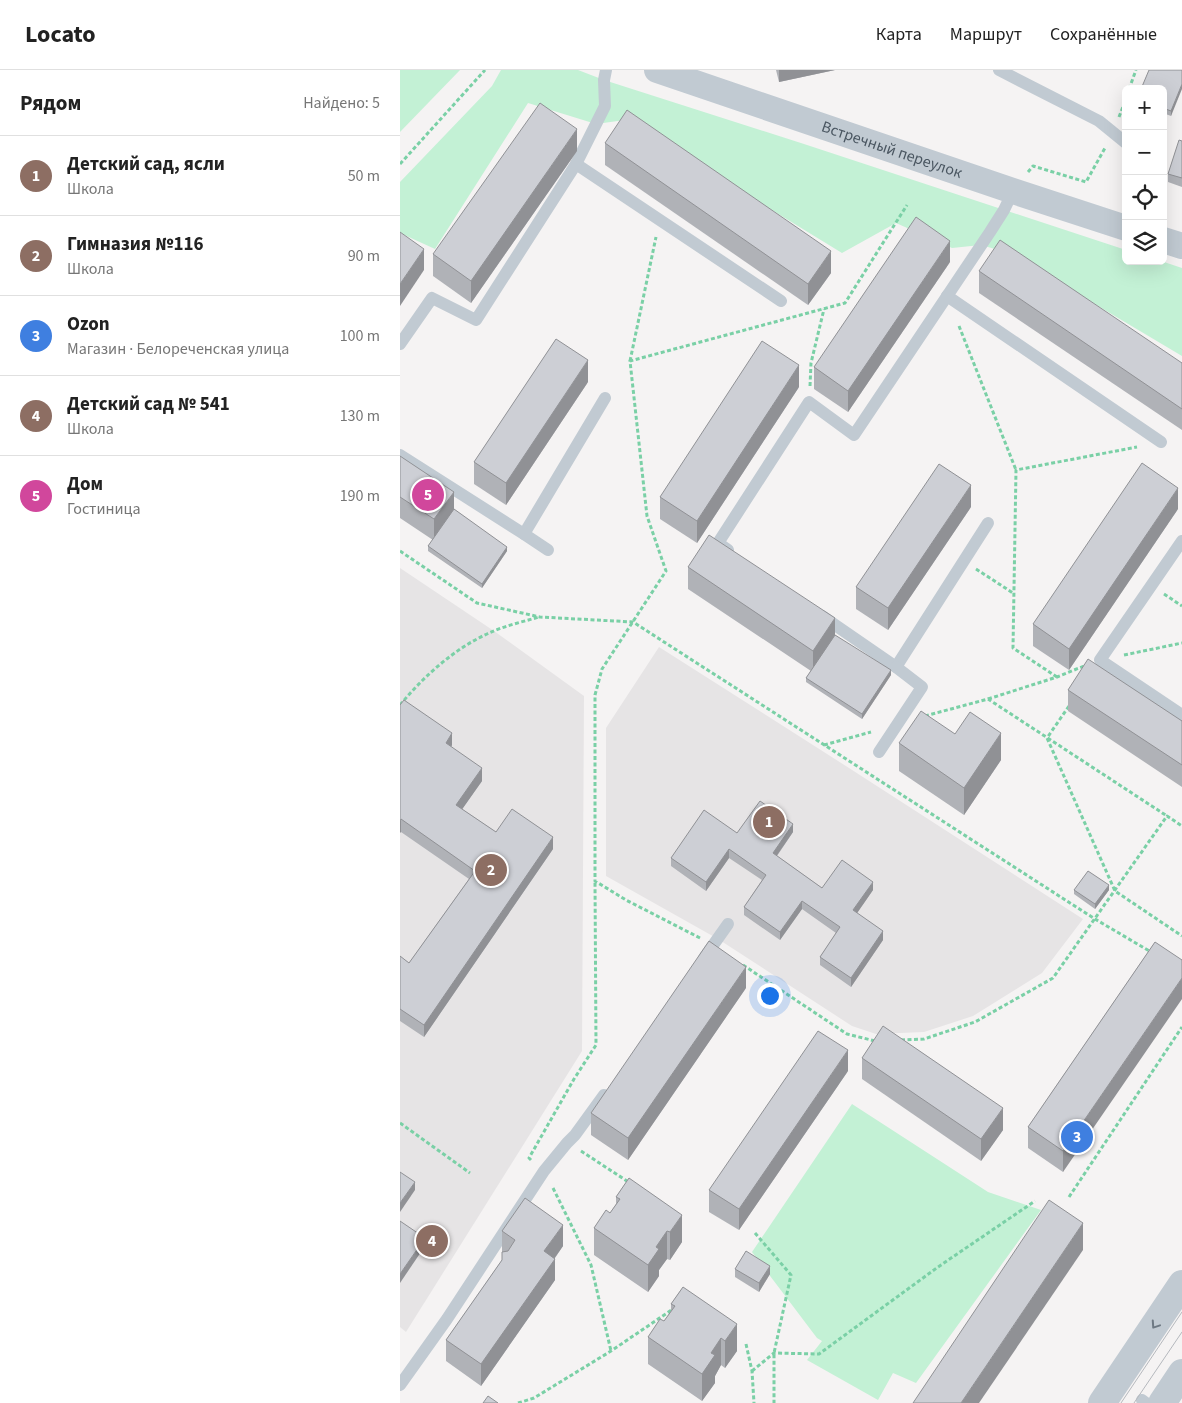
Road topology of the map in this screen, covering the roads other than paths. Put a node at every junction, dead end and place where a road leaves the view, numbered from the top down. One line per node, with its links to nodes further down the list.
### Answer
1 (606, 70): 5 (lane)
2 (657, 70): 6 (street, Встречный переулок)
3 (999, 70): 4 (lane)
4 (1122, 140)
5 (576, 164): 11 (lane); 12 (lane)
6 (1013, 191): 7 (street, Встречный переулок); 10 (lane)
7 (1122, 227)
8 (1167, 241): 9 (street)
9 (1182, 246)
10 (947, 296): 14 (lane); 20 (lane)
11 (780, 301)
12 (400, 344)
13 (605, 398): 17 (lane)
14 (1161, 442)
15 (400, 455): 17 (lane)
16 (988, 523): 22 (lane)
17 (524, 534): 19 (lane)
18 (1182, 541): 23 (lane)
19 (548, 550)
20 (734, 555)
21 (815, 610): 22 (lane)
22 (896, 666): 24 (lane)
23 (1182, 715)
24 (879, 752)
25 (728, 924): 26 (lane)
26 (696, 969)
27 (609, 1088): 30 (lane)
28 (1182, 1284): 32 (street, one-way to 32)
29 (1182, 1373): 31 (street)
30 (400, 1386)
31 (1150, 1402)
32 (1102, 1403)

